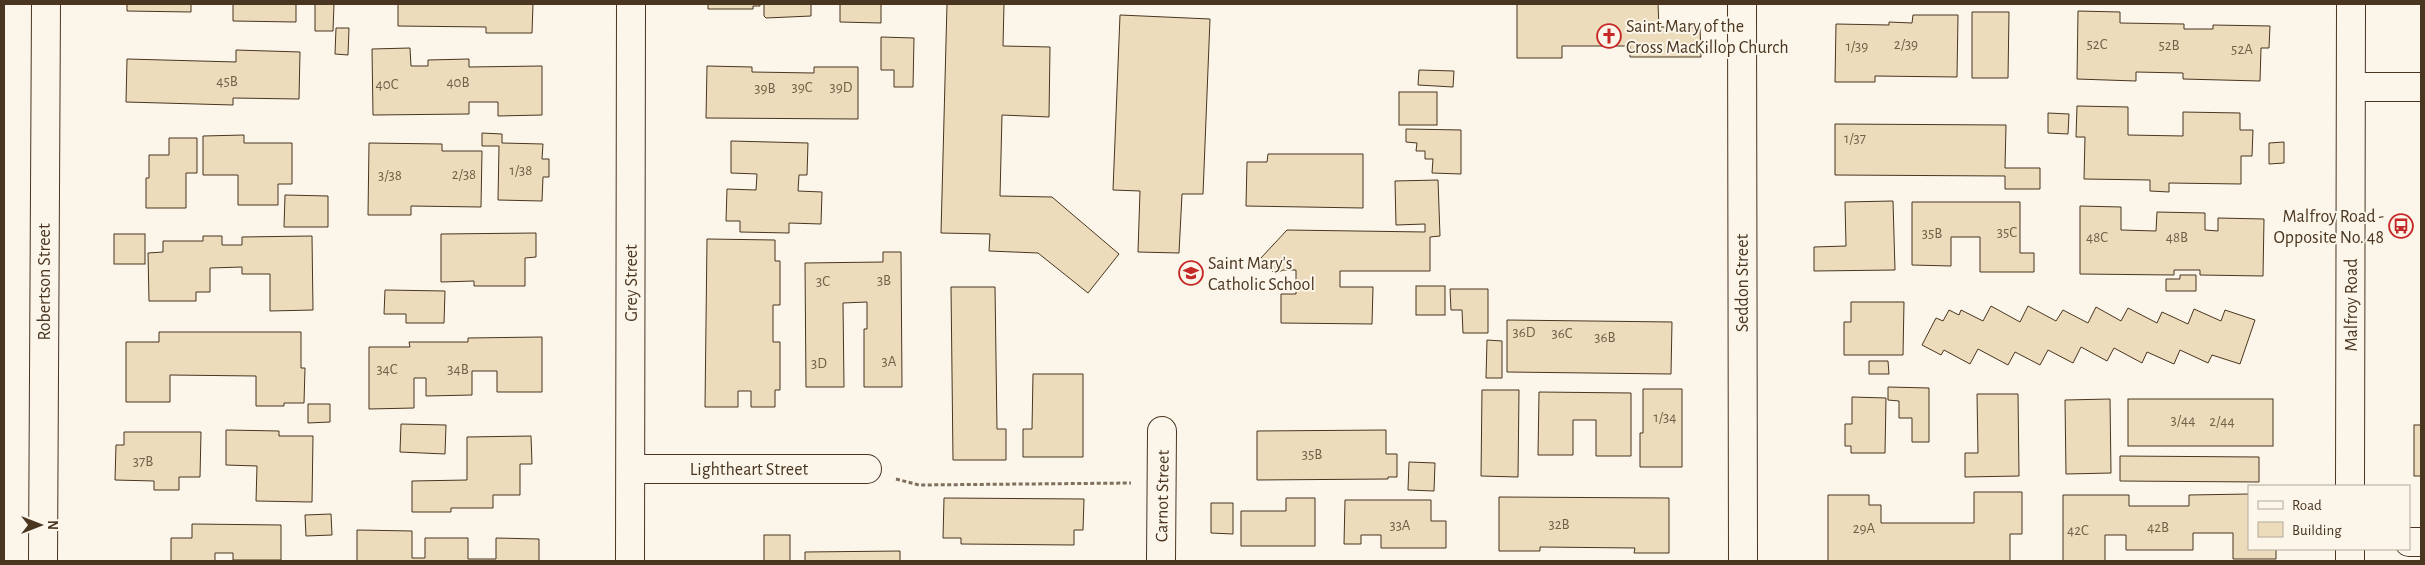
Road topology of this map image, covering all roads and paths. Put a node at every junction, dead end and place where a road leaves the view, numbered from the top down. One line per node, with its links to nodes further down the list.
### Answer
1 (46, 4): 12 (street, Robertson Street)
2 (631, 4): 8 (street, Grey Street)
3 (1742, 4): 15 (street, Seddon Street)
4 (2352, 4): 5 (street, Malfroy Road)
5 (2351, 87): 6 (street); 11 (street, Malfroy Road)
6 (2421, 87)
7 (1162, 431): 10 (street, Carnot Street)
8 (631, 469): 9 (street, Lightheart Street); 13 (street, Grey Street)
9 (867, 469): 10 (path)
10 (1162, 482): 14 (street, Carnot Street)
11 (2350, 485)
12 (43, 561)
13 (630, 561)
14 (1161, 561)
15 (1742, 561)

